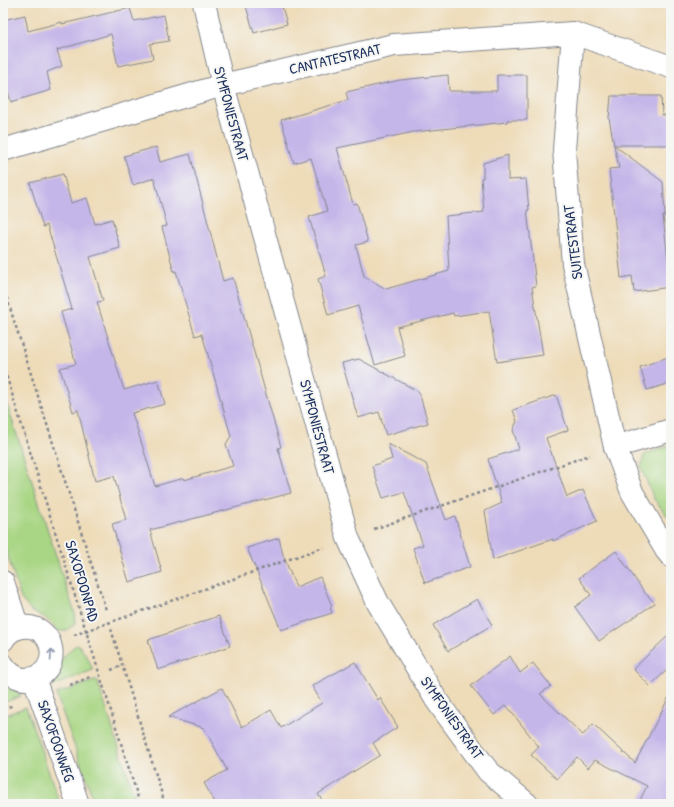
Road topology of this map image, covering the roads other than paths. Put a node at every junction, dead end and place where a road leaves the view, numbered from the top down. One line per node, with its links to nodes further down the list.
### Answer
1 (204, 3): 4 (street, SYMFONIESTRAAT)
2 (573, 33): 3 (street, CANTATESTRAAT); 4 (street, CANTATESTRAAT); 7 (street, SUITESTRAAT)
3 (671, 67)
4 (223, 85): 5 (street, CANTATESTRAAT); 14 (street, SYMFONIESTRAAT)
5 (3, 150)
6 (671, 430): 7 (street)
7 (615, 447): 8 (street, SUITESTRAAT)
8 (671, 556)
9 (3, 582): 10 (street)
10 (10, 634): 12 (street, one-way to 10)
11 (3, 665): 12 (street)
12 (34, 678): 13 (street, SAXOFOONWEG)
13 (78, 804)
14 (527, 804)

